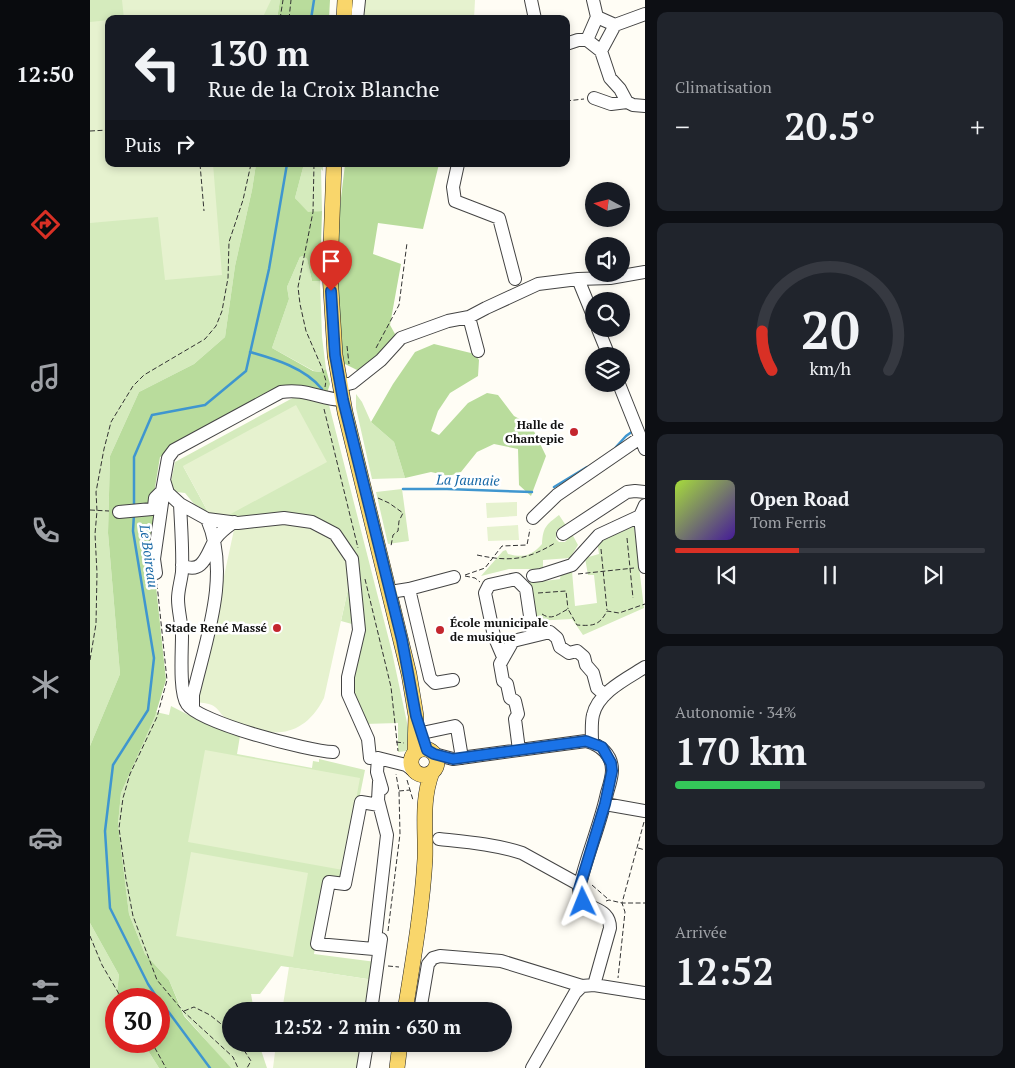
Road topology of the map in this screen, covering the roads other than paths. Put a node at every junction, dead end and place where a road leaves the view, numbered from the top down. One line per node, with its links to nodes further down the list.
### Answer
1 (345, 0): 6 (main road)
2 (359, 0): 7 (street)
3 (531, 0): 8 (street)
4 (593, 0): 9 (street)
5 (645, 14): 10 (street)
6 (344, 15)
7 (357, 15)
8 (534, 15)
9 (597, 17): 10 (street); 11 (street)
10 (615, 25): 13 (street)
11 (587, 40): 12 (street); 13 (street)
12 (570, 43)
13 (601, 51): 15 (street)
14 (594, 98): 15 (street)
15 (627, 102): 16 (street)
16 (645, 106)
17 (334, 167): 26 (main road)
18 (457, 167): 21 (street)
19 (645, 272): 20 (street)
20 (578, 278): 22 (street); 23 (street)
21 (515, 279)
22 (585, 296)
23 (469, 317): 24 (street); 26 (street)
24 (478, 351)
25 (623, 392): 27 (street)
26 (342, 393): 28 (street); 44 (main road)
27 (643, 443): 33 (street)
28 (163, 486): 30 (street); 32 (street); 40 (street)
29 (645, 492): 36 (street)
30 (180, 504): 34 (street); 38 (street)
31 (643, 511): 39 (street); 41 (street)
32 (119, 512)
33 (533, 518)
34 (207, 519): 35 (street); 37 (street)
35 (234, 522): 37 (street); 59 (street)
36 (563, 534)
37 (215, 540): 38 (street); 52 (street)
38 (182, 565): 52 (street)
39 (645, 567)
40 (156, 573)
41 (533, 576)
42 (454, 577): 43 (street)
43 (408, 589): 44 (street); 48 (street)
44 (390, 592): 49 (main road)
45 (533, 636): 46 (street); 46 (street); 51 (street)
46 (503, 657): 56 (street)
47 (645, 667): 51 (street)
48 (427, 669): 49 (street); 50 (street)
49 (409, 674): 53 (main road)
50 (453, 680)
51 (605, 694): 55 (street)
52 (193, 709): 57 (street)
53 (416, 716): 54 (main road); 58 (main road)
54 (422, 733): 58 (main road); 60 (street)
55 (592, 743): 56 (street); 65 (street)
56 (519, 750): 60 (street)
57 (333, 752)
58 (423, 753): 59 (street); 60 (street); 61 (main road); 62 (main road)
59 (374, 758): 62 (street); 63 (street)
60 (457, 759): 61 (street)
61 (433, 772): 62 (main road); 64 (main road)
62 (411, 773): 64 (main road)
63 (379, 782): 66 (street); 72 (street)
64 (420, 801): 73 (main road)
65 (605, 804): 67 (street); 69 (street)
66 (379, 805): 66 (street)
67 (645, 811)
68 (439, 839): 69 (street)
69 (585, 884): 70 (street)
70 (588, 986): 71 (street); 74 (street); 79 (street)
71 (645, 993)
72 (372, 1002)
73 (406, 1002)
74 (422, 1002)
75 (366, 1052): 77 (street)
76 (399, 1052): 78 (main road)
77 (363, 1068)
78 (397, 1068)
79 (532, 1068)

